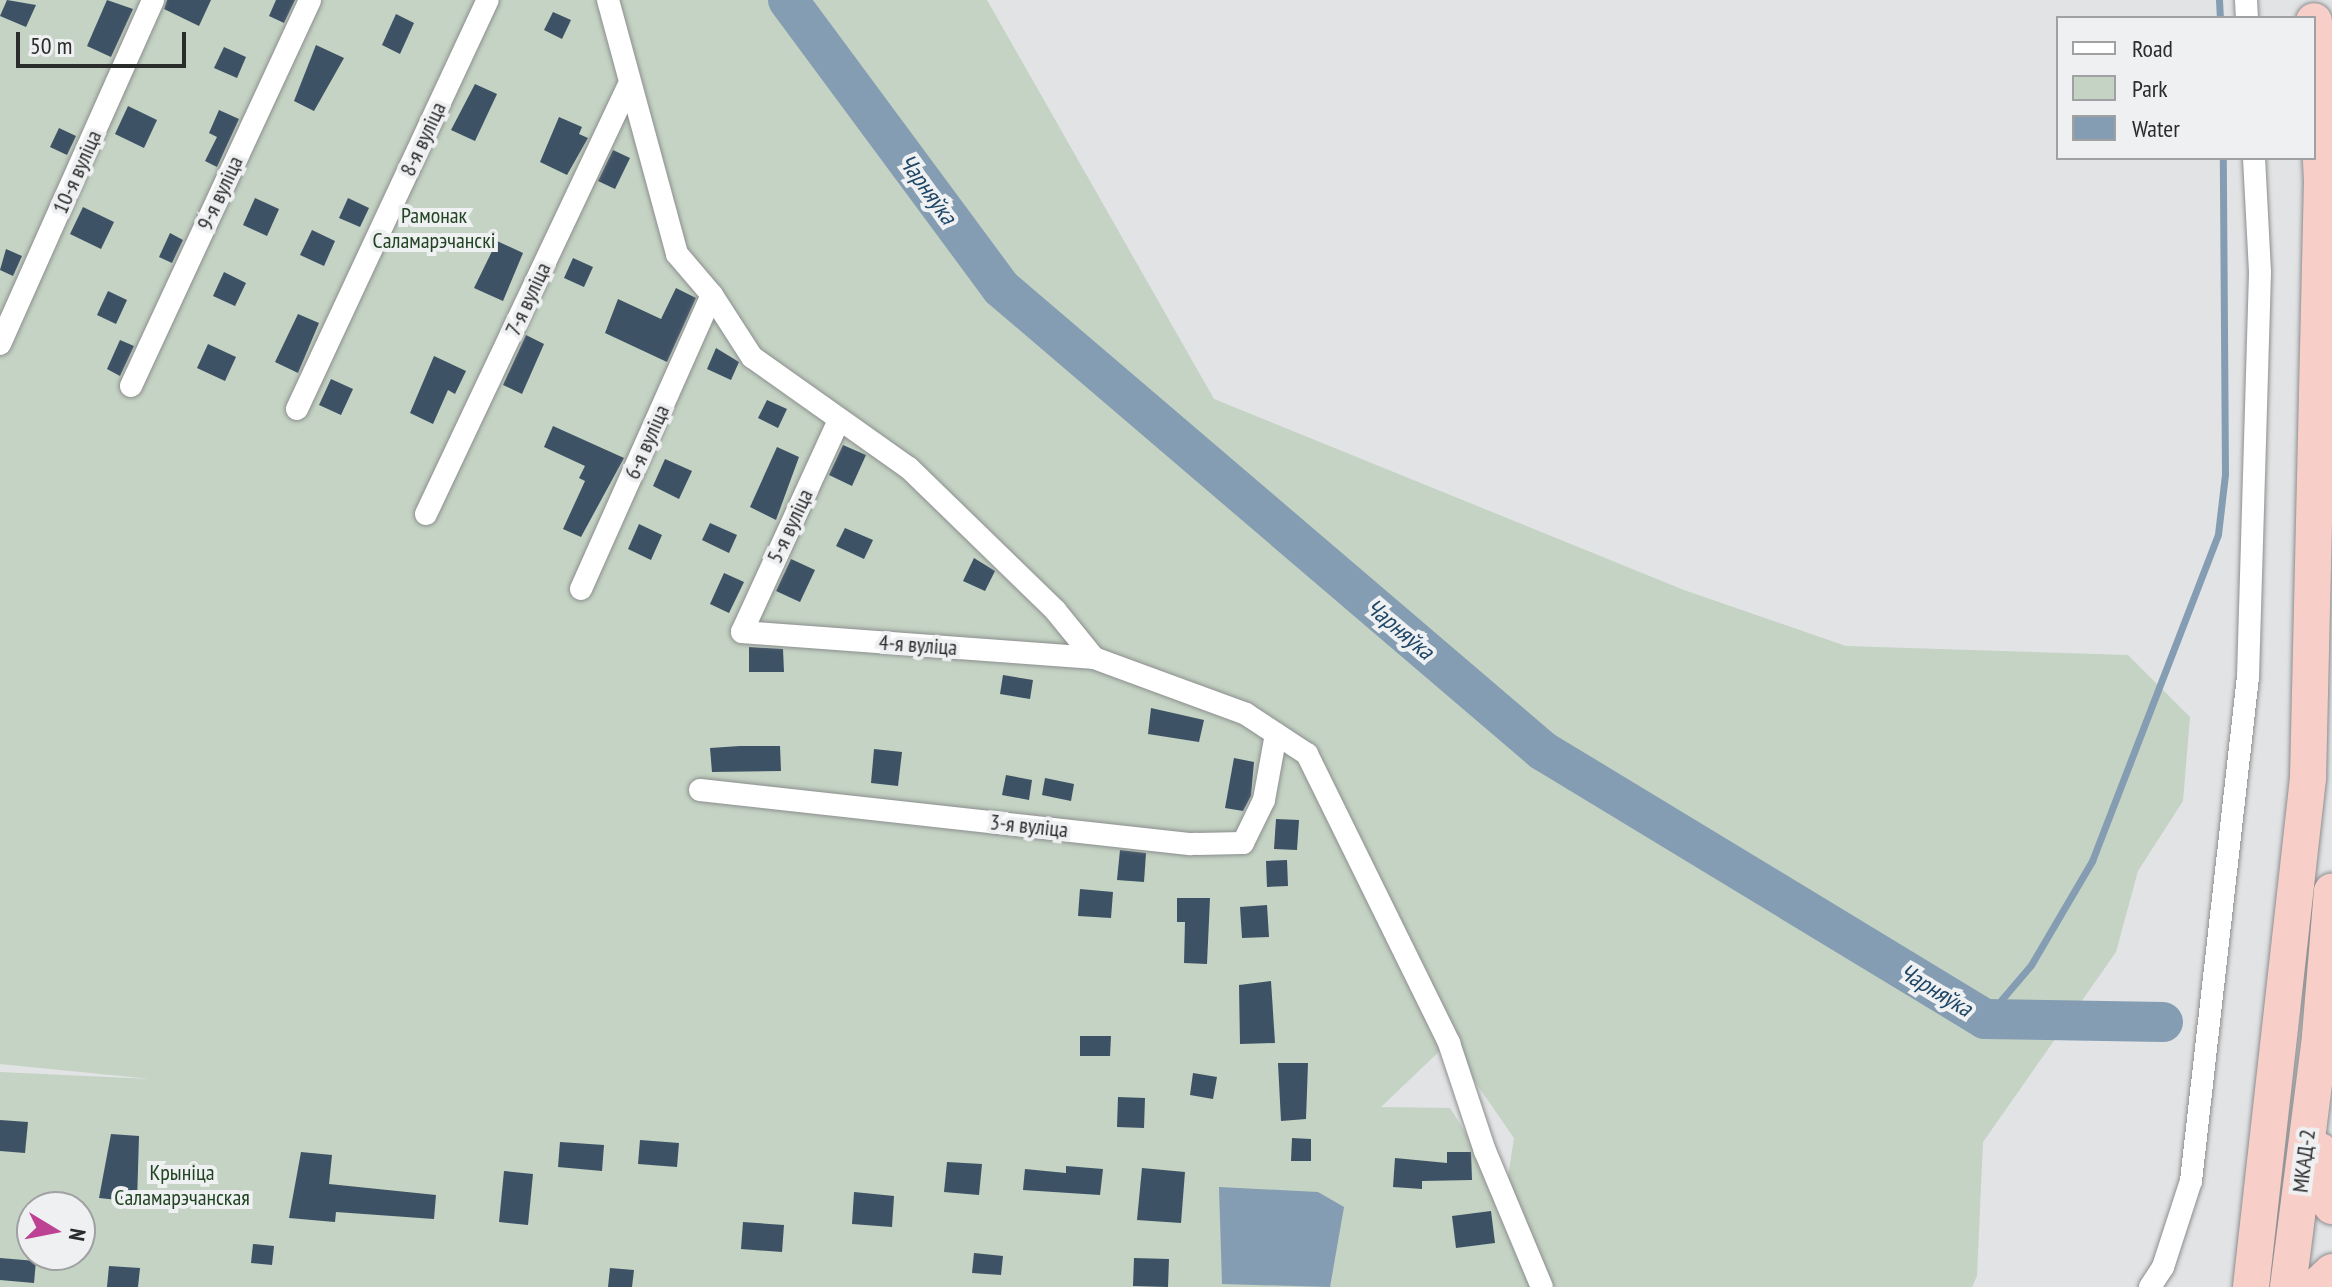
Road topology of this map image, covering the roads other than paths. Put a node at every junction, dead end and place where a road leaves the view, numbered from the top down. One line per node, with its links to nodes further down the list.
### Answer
1 (153, 0): 9 (street, 10-я вуліца)
2 (310, 0): 10 (street, 9-я вуліца)
3 (488, 0): 11 (street, 8-я вуліца)
4 (608, 0): 6 (street)
5 (2316, 60): 25 (highway)
6 (629, 84): 8 (street); 13 (street, 7-я вуліца)
7 (2254, 160): 24 (street)
8 (712, 295): 12 (street); 14 (street, 6-я вуліца)
9 (0, 344)
10 (131, 386)
11 (297, 409)
12 (839, 420): 15 (street, 5-я вуліца); 16 (street)
13 (426, 514)
14 (581, 589)
15 (742, 632): 16 (street, 4-я вуліца)
16 (1094, 658): 17 (street)
17 (1276, 734): 18 (street, 3-я вуліца); 23 (street)
18 (700, 790)
19 (2332, 891): 20 (highway, МКАД-2)
20 (2320, 1036): 21 (highway); 26 (highway, МКАД-2)
21 (2332, 1206)
22 (2332, 1272): 27 (highway)
23 (1542, 1287)
24 (2150, 1287)
25 (2251, 1287)
26 (2288, 1287)
27 (2316, 1287)

